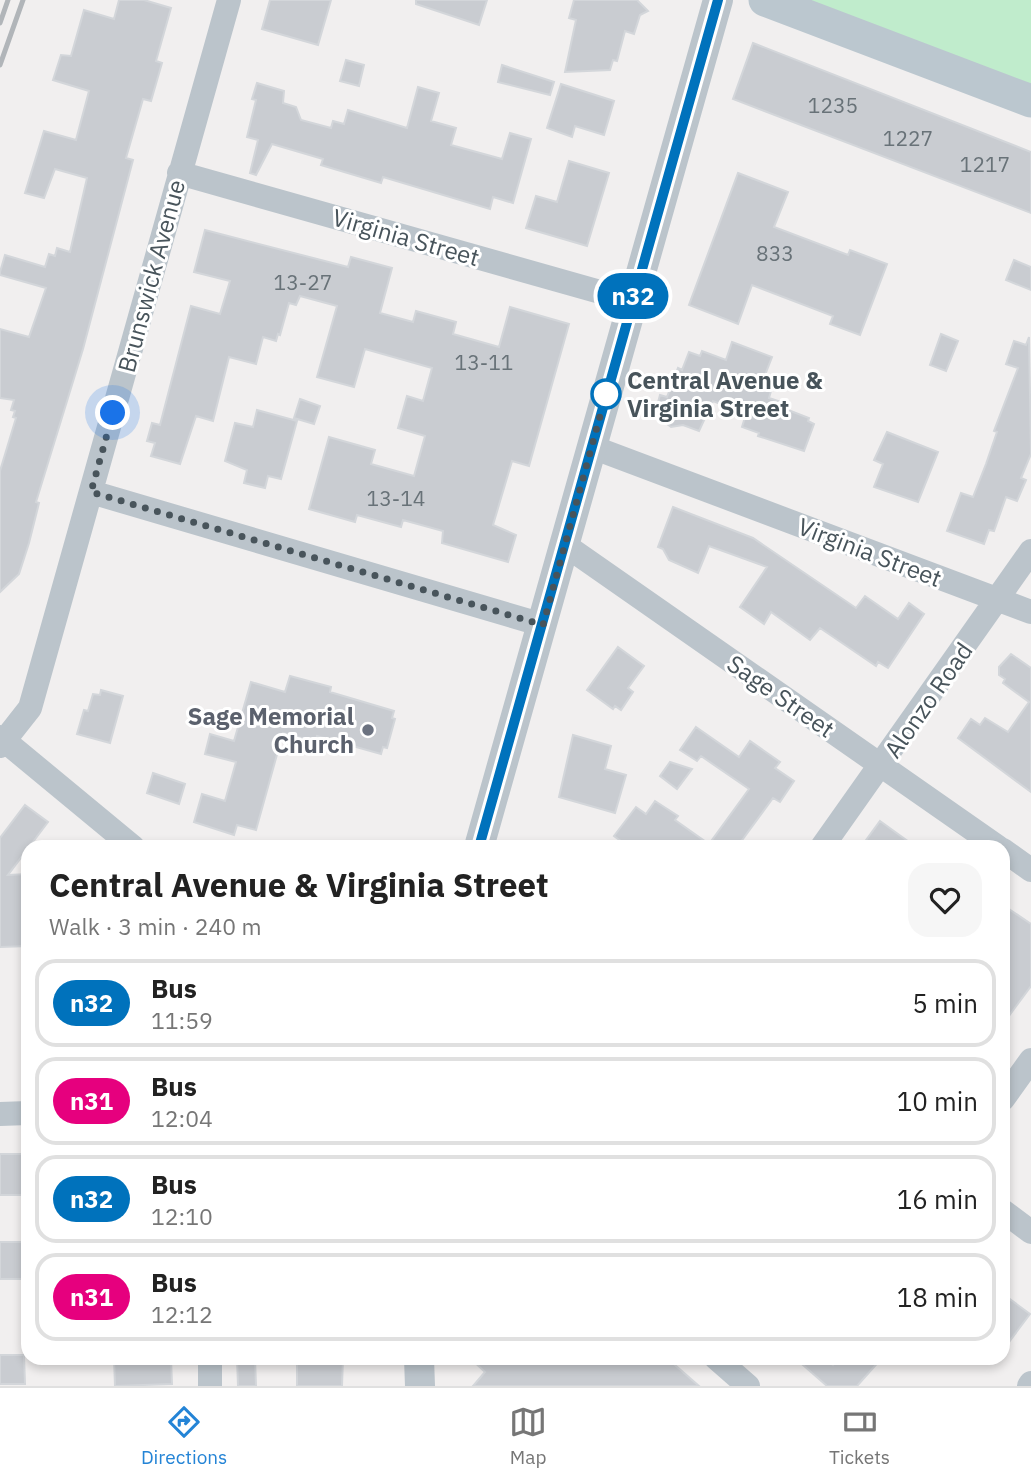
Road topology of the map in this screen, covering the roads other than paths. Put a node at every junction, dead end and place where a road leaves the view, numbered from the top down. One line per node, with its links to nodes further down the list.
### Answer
1 (229, 0): 5 (street, Brunswick Avenue)
2 (718, 0): 6 (street)
3 (765, 0): 4 (main road)
4 (1031, 101)
5 (180, 173): 6 (street, Virginia Street); 8 (street, Brunswick Avenue)
6 (632, 301): 7 (street)
7 (592, 447): 9 (street); 11 (street, Virginia Street)
8 (91, 492): 13 (street); 14 (street, Brunswick Avenue)
9 (565, 545): 13 (street); 15 (street, Sage Street)
10 (1031, 551): 11 (street, Alonzo Road)
11 (999, 600): 12 (street, Virginia Street); 15 (street, Alonzo Road)
12 (1031, 612)
13 (543, 625): 17 (street)
14 (1, 741): 16 (street)
15 (881, 766): 18 (street, Alonzo Road); 19 (street, Sage Street)
16 (124, 840)
17 (486, 840)
18 (827, 840)
19 (988, 840)
20 (1010, 855): 21 (street)
21 (1031, 870)
22 (1031, 1060): 23 (street)
23 (1010, 1089)
24 (0, 1114): 25 (street)
25 (21, 1114)
26 (1010, 1216): 27 (street)
27 (1031, 1232)
28 (210, 1365): 31 (street)
29 (419, 1365): 32 (street)
30 (724, 1365): 33 (street)
31 (210, 1386)
32 (420, 1386)
33 (748, 1386)

